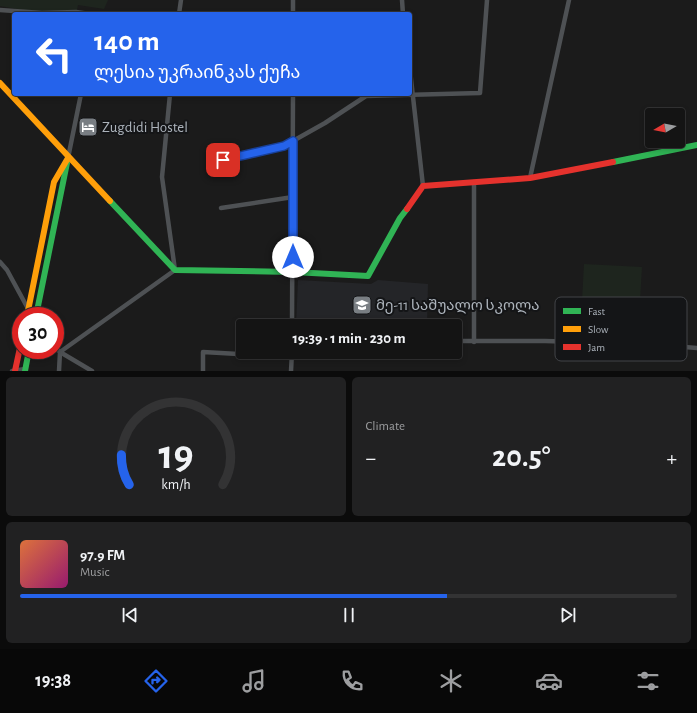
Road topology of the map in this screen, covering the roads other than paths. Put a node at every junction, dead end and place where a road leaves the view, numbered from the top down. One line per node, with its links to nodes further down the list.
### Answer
1 (181, 0): 8 (street)
2 (293, 0): 9 (street)
3 (402, 0): 10 (street)
4 (487, 0): 13 (street)
5 (569, 0): 22 (street)
6 (0, 10): 7 (street)
7 (28, 12)
8 (179, 12)
9 (293, 12)
10 (403, 12)
11 (0, 83): 20 (street)
12 (412, 86): 13 (street)
13 (413, 94): 24 (street)
14 (82, 96): 20 (street)
15 (170, 96): 28 (street)
16 (293, 96): 18 (street)
17 (366, 96): 18 (street)
18 (293, 141): 21 (street); 25 (street)
19 (697, 145): 22 (street)
20 (68, 158): 28 (street); 31 (street); 32 (street)
21 (223, 160)
22 (530, 178): 23 (street)
23 (474, 182): 24 (street); 36 (street)
24 (422, 186): 29 (street)
25 (293, 197): 26 (street); 29 (street)
26 (221, 208)
27 (0, 262): 30 (street)
28 (175, 270): 29 (street); 39 (street)
29 (293, 272): 33 (street)
30 (25, 307)
31 (29, 307)
32 (38, 307)
33 (292, 319)
34 (462, 341): 36 (street)
35 (555, 341): 36 (street)
36 (474, 342)
37 (687, 347): 38 (street)
38 (697, 348)
39 (64, 349)
40 (236, 353): 50 (street)
41 (64, 354): 49 (street)
42 (17, 359): 47 (street)
43 (27, 359): 46 (street)
44 (60, 359): 48 (street)
45 (292, 359): 51 (street)
46 (25, 370): 47 (street)
47 (14, 371)
48 (59, 371)
49 (92, 371)
50 (203, 371)
51 (291, 371)

